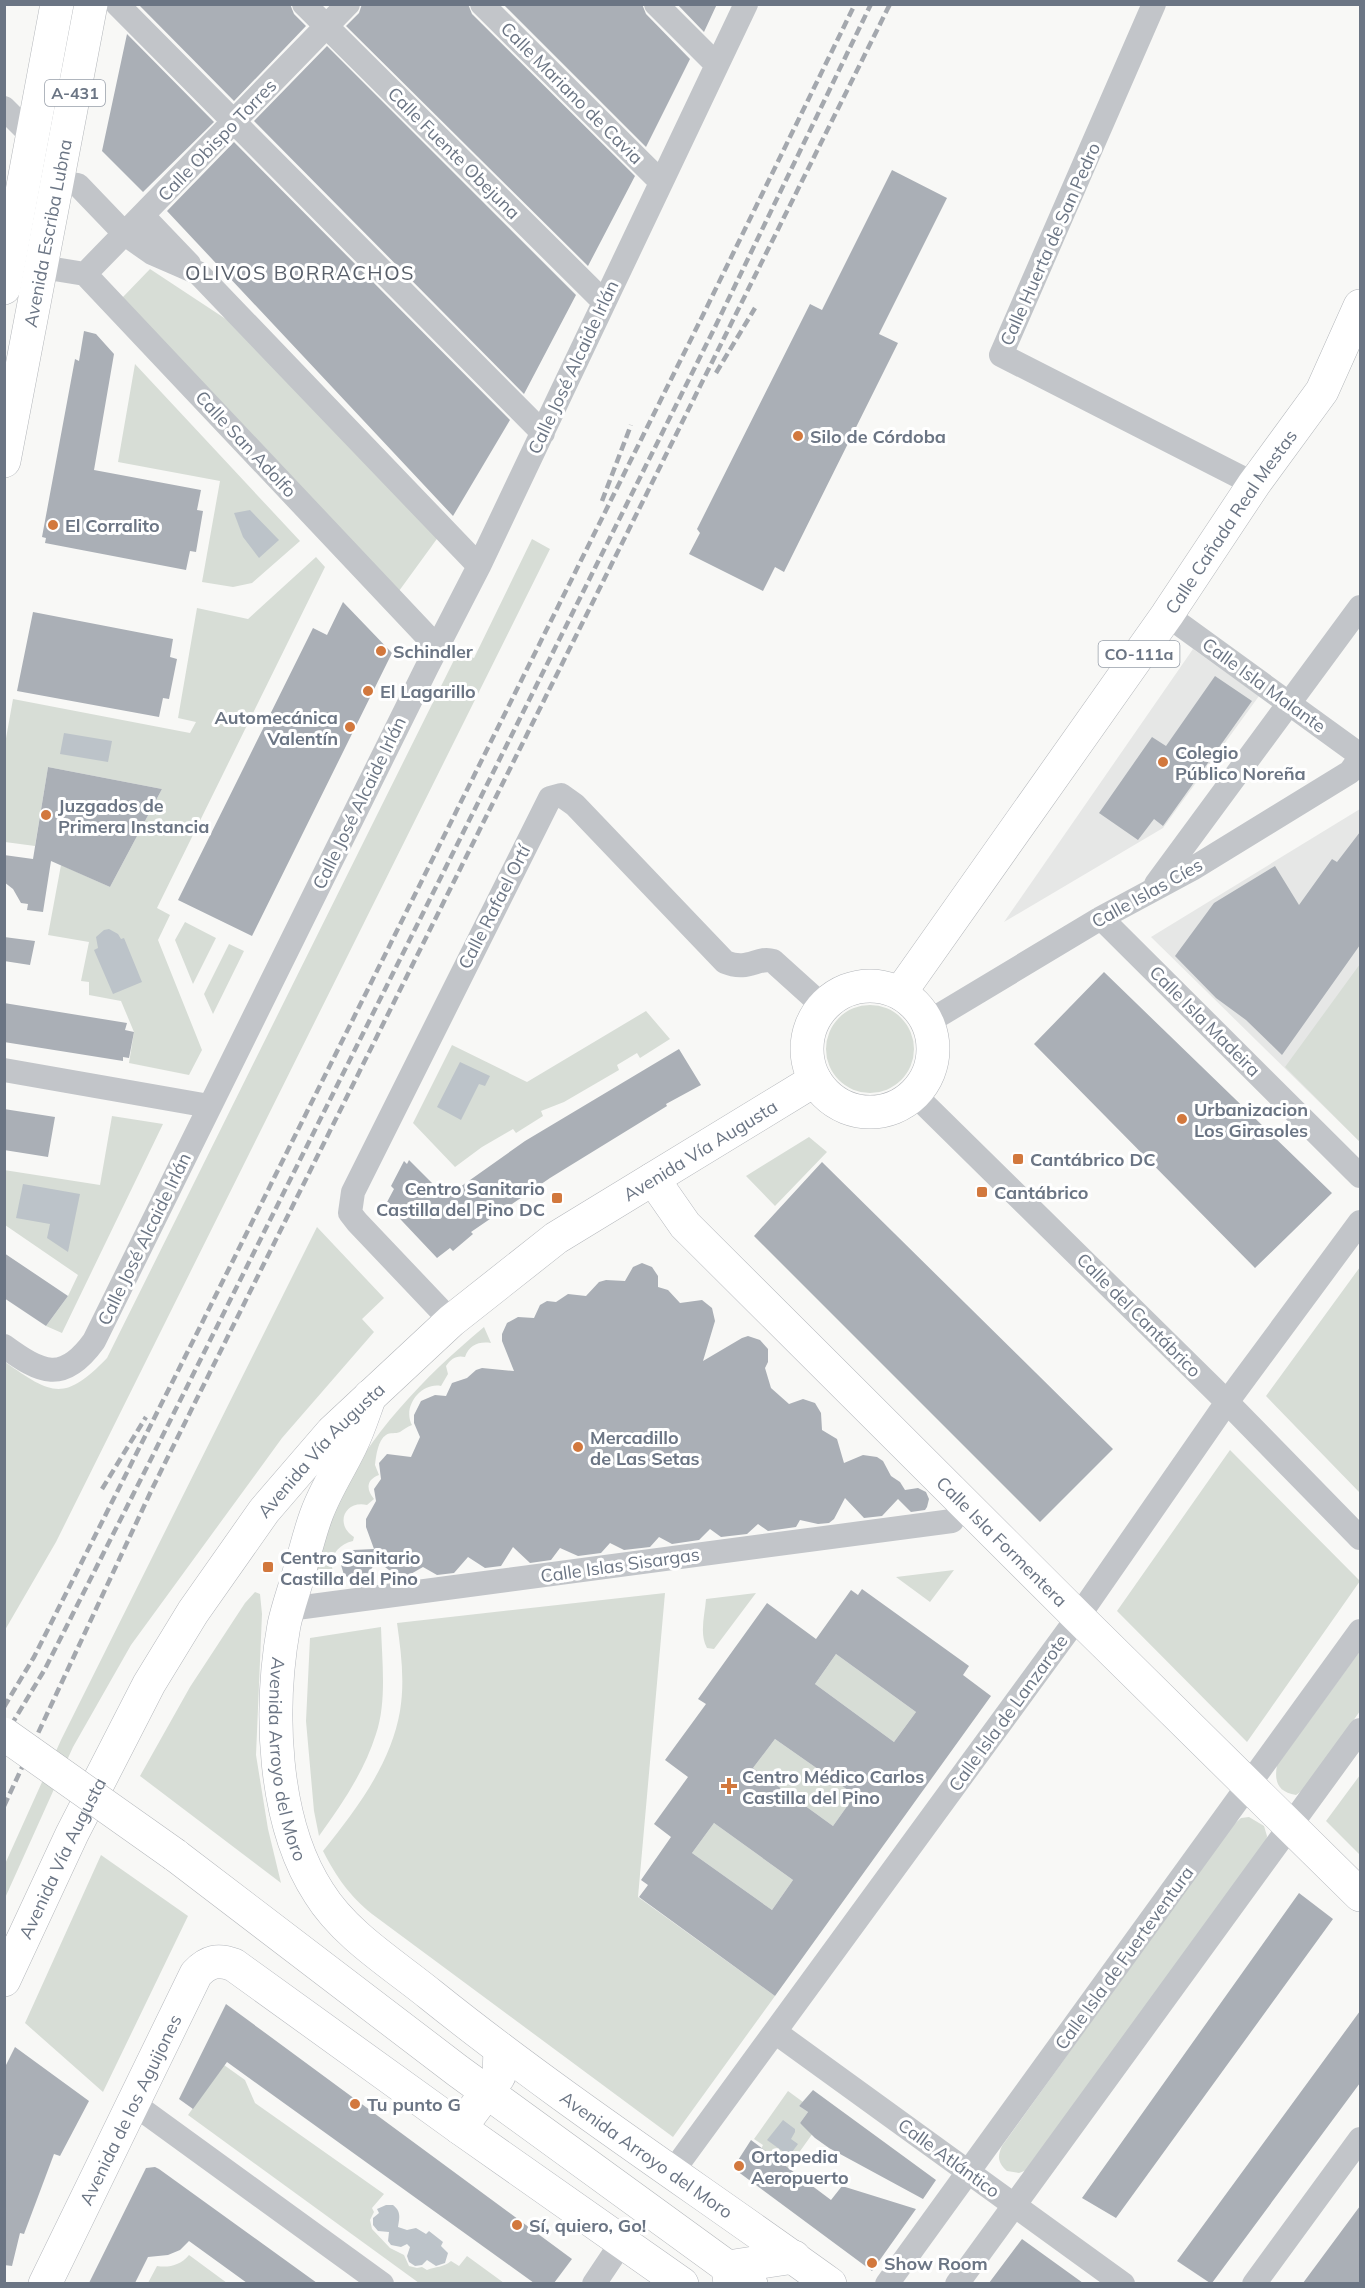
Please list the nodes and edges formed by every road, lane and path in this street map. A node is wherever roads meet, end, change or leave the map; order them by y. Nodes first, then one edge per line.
1 (57, 4) edge
2 (91, 4) edge
3 (117, 4) edge
4 (304, 4) edge
5 (348, 4) edge
6 (482, 4) edge
7 (656, 4) edge
8 (746, 4) edge
9 (1154, 4) edge
10 (326, 27) junction
11 (717, 64) junction
12 (4, 108) edge
13 (234, 123) junction
14 (33, 136) junction
15 (58, 182) junction
16 (662, 182) junction
17 (20, 204) junction
18 (143, 216) junction
19 (125, 234) junction
20 (42, 267) junction
21 (198, 273) junction
22 (85, 274) junction
23 (4, 288) edge
24 (604, 302) junction
25 (1360, 306) edge
26 (543, 433) junction
27 (4, 461) edge
28 (1254, 484) junction
29 (479, 566) junction
30 (1360, 608) edge
31 (1167, 615) junction
32 (437, 647) junction
33 (1289, 703) junction
34 (1360, 757) edge
35 (1152, 888) junction
36 (1101, 918) junction
37 (900, 993) junction
38 (824, 1007) junction
39 (927, 1022) junction
40 (4, 1070) edge
41 (815, 1080) junction
42 (914, 1094) junction
43 (209, 1106) junction
44 (1360, 1176) edge
45 (653, 1179) junction
46 (1360, 1222) edge
47 (451, 1321) junction
48 (4, 1346) edge
49 (370, 1396) junction
50 (1227, 1402) junction
51 (952, 1521) dead end
52 (1360, 1538) edge
53 (693, 1570) dead end
54 (286, 1616) junction
55 (1078, 1617) junction
56 (1360, 1631) edge
57 (1360, 1730) edge
58 (4, 1734) edge
59 (1250, 1785) junction
60 (1292, 1826) junction
61 (1360, 1895) edge
62 (4, 1980) edge
63 (775, 2032) junction
64 (500, 2049) junction
65 (487, 2092) junction
66 (134, 2104) junction
67 (460, 2128) junction
68 (1360, 2139) edge
69 (673, 2172) junction
70 (968, 2172) junction
71 (1014, 2205) junction
72 (622, 2242) junction
73 (794, 2257) junction
74 (736, 2278) edge
75 (45, 2283) edge
76 (382, 2283) edge
77 (594, 2283) edge
78 (682, 2283) edge
79 (830, 2283) edge
80 (887, 2283) edge
81 (957, 2283) edge
82 (1123, 2283) edge
83 (1254, 2283) edge

1 - 14 main road, Avenida Escriba Lubna / A-431
2 - 15 main road, Avenida Escriba Lubna / A-431
3 - 13 street
4 - 10 street, Calle Fuente Obejuna
5 - 10 street, Calle Obispo Torres
6 - 16 street, Calle Mariano de Cavia
7 - 11 street
8 - 11 street, Calle José Alcaide Irlán
9 - 28 street, Calle Huerta de San Pedro
10 - 13 street, Calle Obispo Torres
10 - 24 street, Calle Fuente Obejuna
11 - 16 street, Calle José Alcaide Irlán
12 - 14 street
13 - 18 street, Calle Obispo Torres
13 - 26 street
14 - 17 main road, Avenida Escriba Lubna / A-431
15 - 17 street
15 - 19 street
15 - 20 main road, Avenida Escriba Lubna / A-431
16 - 24 street, Calle José Alcaide Irlán
17 - 23 main road, Avenida Escriba Lubna / A-431
18 - 19 street, Calle Obispo Torres
18 - 21 street
19 - 21 street
19 - 22 street, Calle Obispo Torres
20 - 22 street
20 - 27 main road, Avenida Escriba Lubna / A-431
21 - 29 street
22 - 32 street, Calle San Adolfo
24 - 26 street, Calle José Alcaide Irlán
25 - 28 main road, Calle Cañada Real Mestas / CO-111a
26 - 29 street, Calle José Alcaide Irlán
28 - 31 main road, Calle Cañada Real Mestas / CO-111a
29 - 32 street, Calle José Alcaide Irlán
30 - 33 street
31 - 33 street, Calle Isla Malante
31 - 37 main road, Calle Cañada Real Mestas / CO-111a
32 - 43 street, Calle José Alcaide Irlán
33 - 34 street, Calle Isla Malante
33 - 35 street
34 - 35 street, Calle Islas Cíes
35 - 36 street, Calle Islas Cíes
36 - 39 street, Calle Islas Cíes
36 - 44 street, Calle Isla Madeira
37 - 38 main road
37 - 39 main road
38 - 41 main road
38 - 47 street, Calle Rafael Ortí
39 - 42 main road
40 - 43 street
41 - 42 main road
41 - 45 main road, Avenida Vía Augusta
42 - 50 street, Calle del Cantábrico
43 - 48 street, Calle José Alcaide Irlán
45 - 47 main road, Avenida Vía Augusta
45 - 55 main road, Calle Isla Formentera
46 - 50 street, Calle Isla de Lanzarote
47 - 49 main road, Avenida Vía Augusta
49 - 54 main road, Avenida Arroyo del Moro
49 - 62 main road, Avenida Vía Augusta
50 - 52 street, Calle del Cantábrico
50 - 55 street, Calle Isla de Lanzarote
51 - 54 street, Calle Islas Sisargas
53 - 54 street, Calle Islas Sisargas
54 - 64 main road, Avenida Arroyo del Moro
55 - 59 main road, Calle Isla Formentera
55 - 63 street, Calle Isla de Lanzarote
56 - 59 street, Calle Isla de Fuerteventura
57 - 60 street
58 - 65 main road, bridge
59 - 60 main road, Calle Isla Formentera
59 - 70 street, Calle Isla de Fuerteventura
60 - 61 main road, Calle Isla Formentera
60 - 71 street
63 - 69 street, Calle Isla de Lanzarote
63 - 70 street, Calle Atlántico
64 - 65 main road
64 - 69 main road, Avenida Arroyo del Moro
65 - 67 main road
65 - 74 main road
66 - 67 main road, Avenida de los Aguijones
66 - 75 main road, Avenida de los Aguijones
66 - 76 street
67 - 72 main road
68 - 83 street
69 - 73 main road, Avenida Arroyo del Moro
70 - 71 street, Calle Atlántico
70 - 80 street, Calle Isla de Fuerteventura
71 - 81 street
71 - 82 street, Calle Atlántico
72 - 77 street
72 - 78 main road
73 - 74 main road
73 - 79 main road, Avenida Arroyo del Moro

